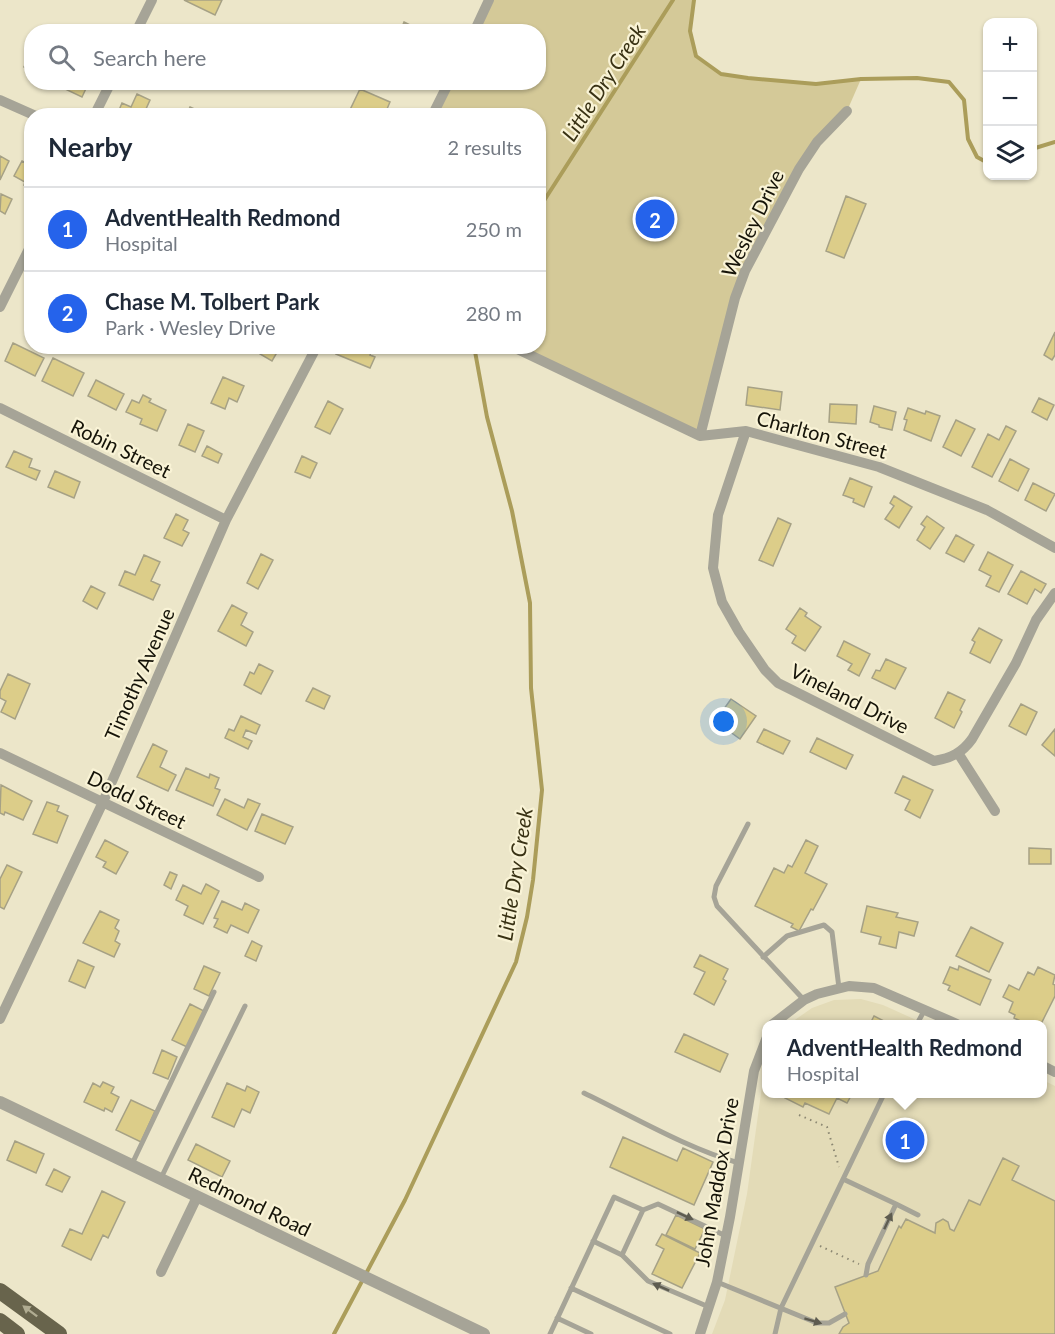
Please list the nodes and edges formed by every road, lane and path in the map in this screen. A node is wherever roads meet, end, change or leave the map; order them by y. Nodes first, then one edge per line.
1 (152, 0) edge
2 (489, 0) edge
3 (140, 24) edge
4 (478, 24) edge
5 (107, 90) edge
6 (445, 90) edge
7 (0, 100) edge
8 (98, 108) edge
9 (436, 108) edge
10 (24, 111) edge
11 (847, 111) dead end
12 (24, 259) edge
13 (0, 307) edge
14 (313, 354) edge
15 (528, 354) edge
16 (0, 408) edge
17 (746, 431) junction
18 (700, 436) junction
19 (226, 520) junction
20 (1055, 548) edge
21 (1055, 593) edge
22 (0, 753) edge
23 (958, 753) junction
24 (103, 802) junction
25 (995, 811) dead end
26 (748, 824) dead end
27 (259, 877) dead end
28 (763, 957) junction
29 (839, 988) junction
30 (214, 992) dead end
31 (804, 1000) junction
32 (244, 1006) dead end
33 (925, 1009) junction
34 (0, 1019) edge
35 (778, 1020) edge
36 (919, 1020) edge
37 (948, 1020) edge
38 (762, 1049) edge
39 (584, 1093) dead end
40 (882, 1098) edge
41 (0, 1102) edge
42 (799, 1115) dead end
43 (739, 1163) junction
44 (131, 1166) junction
45 (843, 1179) junction
46 (160, 1180) junction
47 (197, 1197) junction
48 (896, 1204) junction
49 (643, 1210) junction
50 (918, 1215) dead end
51 (726, 1236) junction
52 (593, 1241) junction
53 (812, 1242) junction
54 (622, 1255) junction
55 (868, 1268) junction
56 (161, 1272) dead end
57 (866, 1275) dead end
58 (717, 1282) junction
59 (572, 1288) junction
60 (0, 1290) edge
61 (708, 1307) junction
62 (781, 1308) junction
63 (845, 1314) dead end
64 (557, 1318) junction
65 (0, 1321) edge
66 (659, 1332) edge
67 (18, 1334) edge
68 (59, 1334) edge
69 (484, 1334) edge
70 (550, 1334) edge
71 (591, 1334) edge
72 (670, 1334) edge
73 (700, 1334) edge
74 (775, 1334) edge

1 - 3 street
2 - 4 street
5 - 8 street
6 - 9 street
7 - 10 street
11 - 18 street, Wesley Drive
12 - 13 street
14 - 19 street, Timothy Avenue
15 - 18 street
16 - 19 street, Robin Street
17 - 18 street, Charlton Street
17 - 20 street, Charlton Street
17 - 23 street, Vineland Drive
19 - 24 street, Timothy Avenue
21 - 23 street
22 - 24 street, Dodd Street
23 - 25 street
24 - 27 street, Dodd Street
24 - 34 street, Timothy Avenue
26 - 28 lane
28 - 29 lane
28 - 31 lane
29 - 31 street
29 - 33 street
30 - 44 lane
31 - 35 street
32 - 46 lane
33 - 36 lane
33 - 37 street
38 - 43 street, John Maddox Drive
39 - 43 lane
40 - 45 lane
41 - 44 street, Redmond Road
42 - 45 path
43 - 51 street, John Maddox Drive
44 - 46 street, Redmond Road
45 - 48 lane
45 - 53 lane
46 - 47 street, Redmond Road
47 - 56 street
47 - 69 street, Redmond Road
48 - 50 lane
55 -> 48 lane
49 -> 51 lane
49 - 52 lane
49 - 54 lane
51 - 58 street, John Maddox Drive
52 - 54 lane
52 - 59 lane
53 - 55 path
53 - 62 lane
61 -> 54 lane
55 - 57 lane
58 - 61 street, John Maddox Drive
58 - 62 lane
59 - 64 lane
59 - 66 lane
68 -> 60 highway
61 - 73 street, John Maddox Drive
62 -> 63 lane
62 - 74 lane
64 - 70 lane
64 - 71 lane
65 - 67 highway
66 - 72 lane

